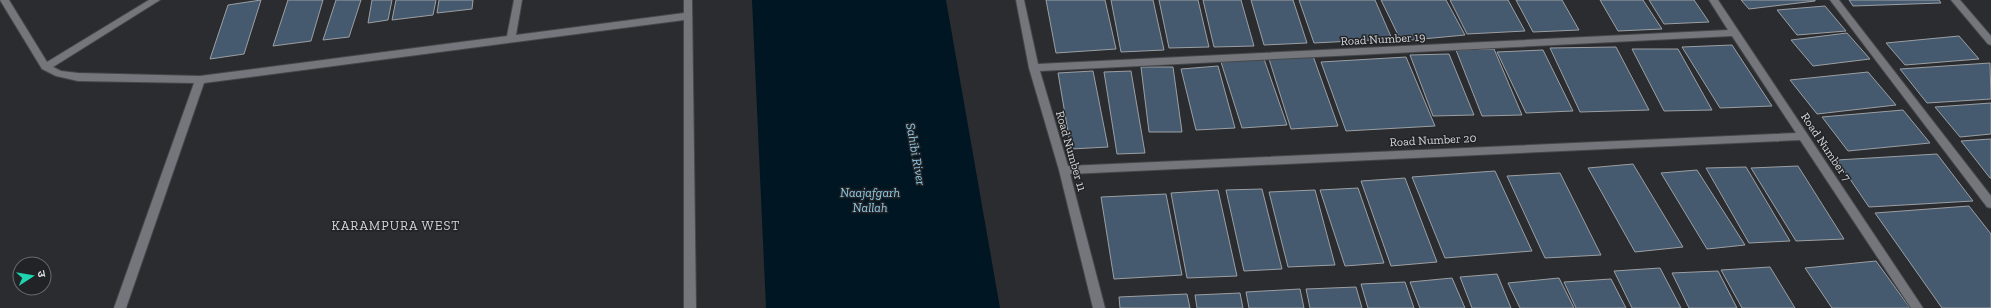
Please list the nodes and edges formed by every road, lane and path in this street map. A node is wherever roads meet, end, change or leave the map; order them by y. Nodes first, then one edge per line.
1 (4, 0) edge
2 (156, 0) edge
3 (518, 0) edge
4 (688, 0) edge
5 (1020, 0) edge
6 (1713, 0) edge
7 (1834, 0) edge
8 (1955, 0) edge
9 (687, 16) junction
10 (1734, 33) junction
11 (511, 40) junction
12 (1991, 42) edge
13 (45, 67) junction
14 (1034, 68) junction
15 (200, 80) junction
16 (1804, 136) junction
17 (1064, 170) junction
18 (1991, 204) edge
19 (120, 308) edge
20 (690, 308) edge
21 (1099, 308) edge
22 (1917, 308) edge

1 - 13 street
2 - 13 street
3 - 11 street
4 - 9 street
5 - 14 street, Road Number 11
6 - 10 street, Road Number 7
7 - 18 street
8 - 12 street
9 - 11 street
9 - 20 street
10 - 14 street, Road Number 19
10 - 16 street, Road Number 7
11 - 15 street
13 - 15 street
14 - 17 street, Road Number 11
15 - 19 street
16 - 17 street, Road Number 20
16 - 22 street, Road Number 7
17 - 21 street, Road Number 11

